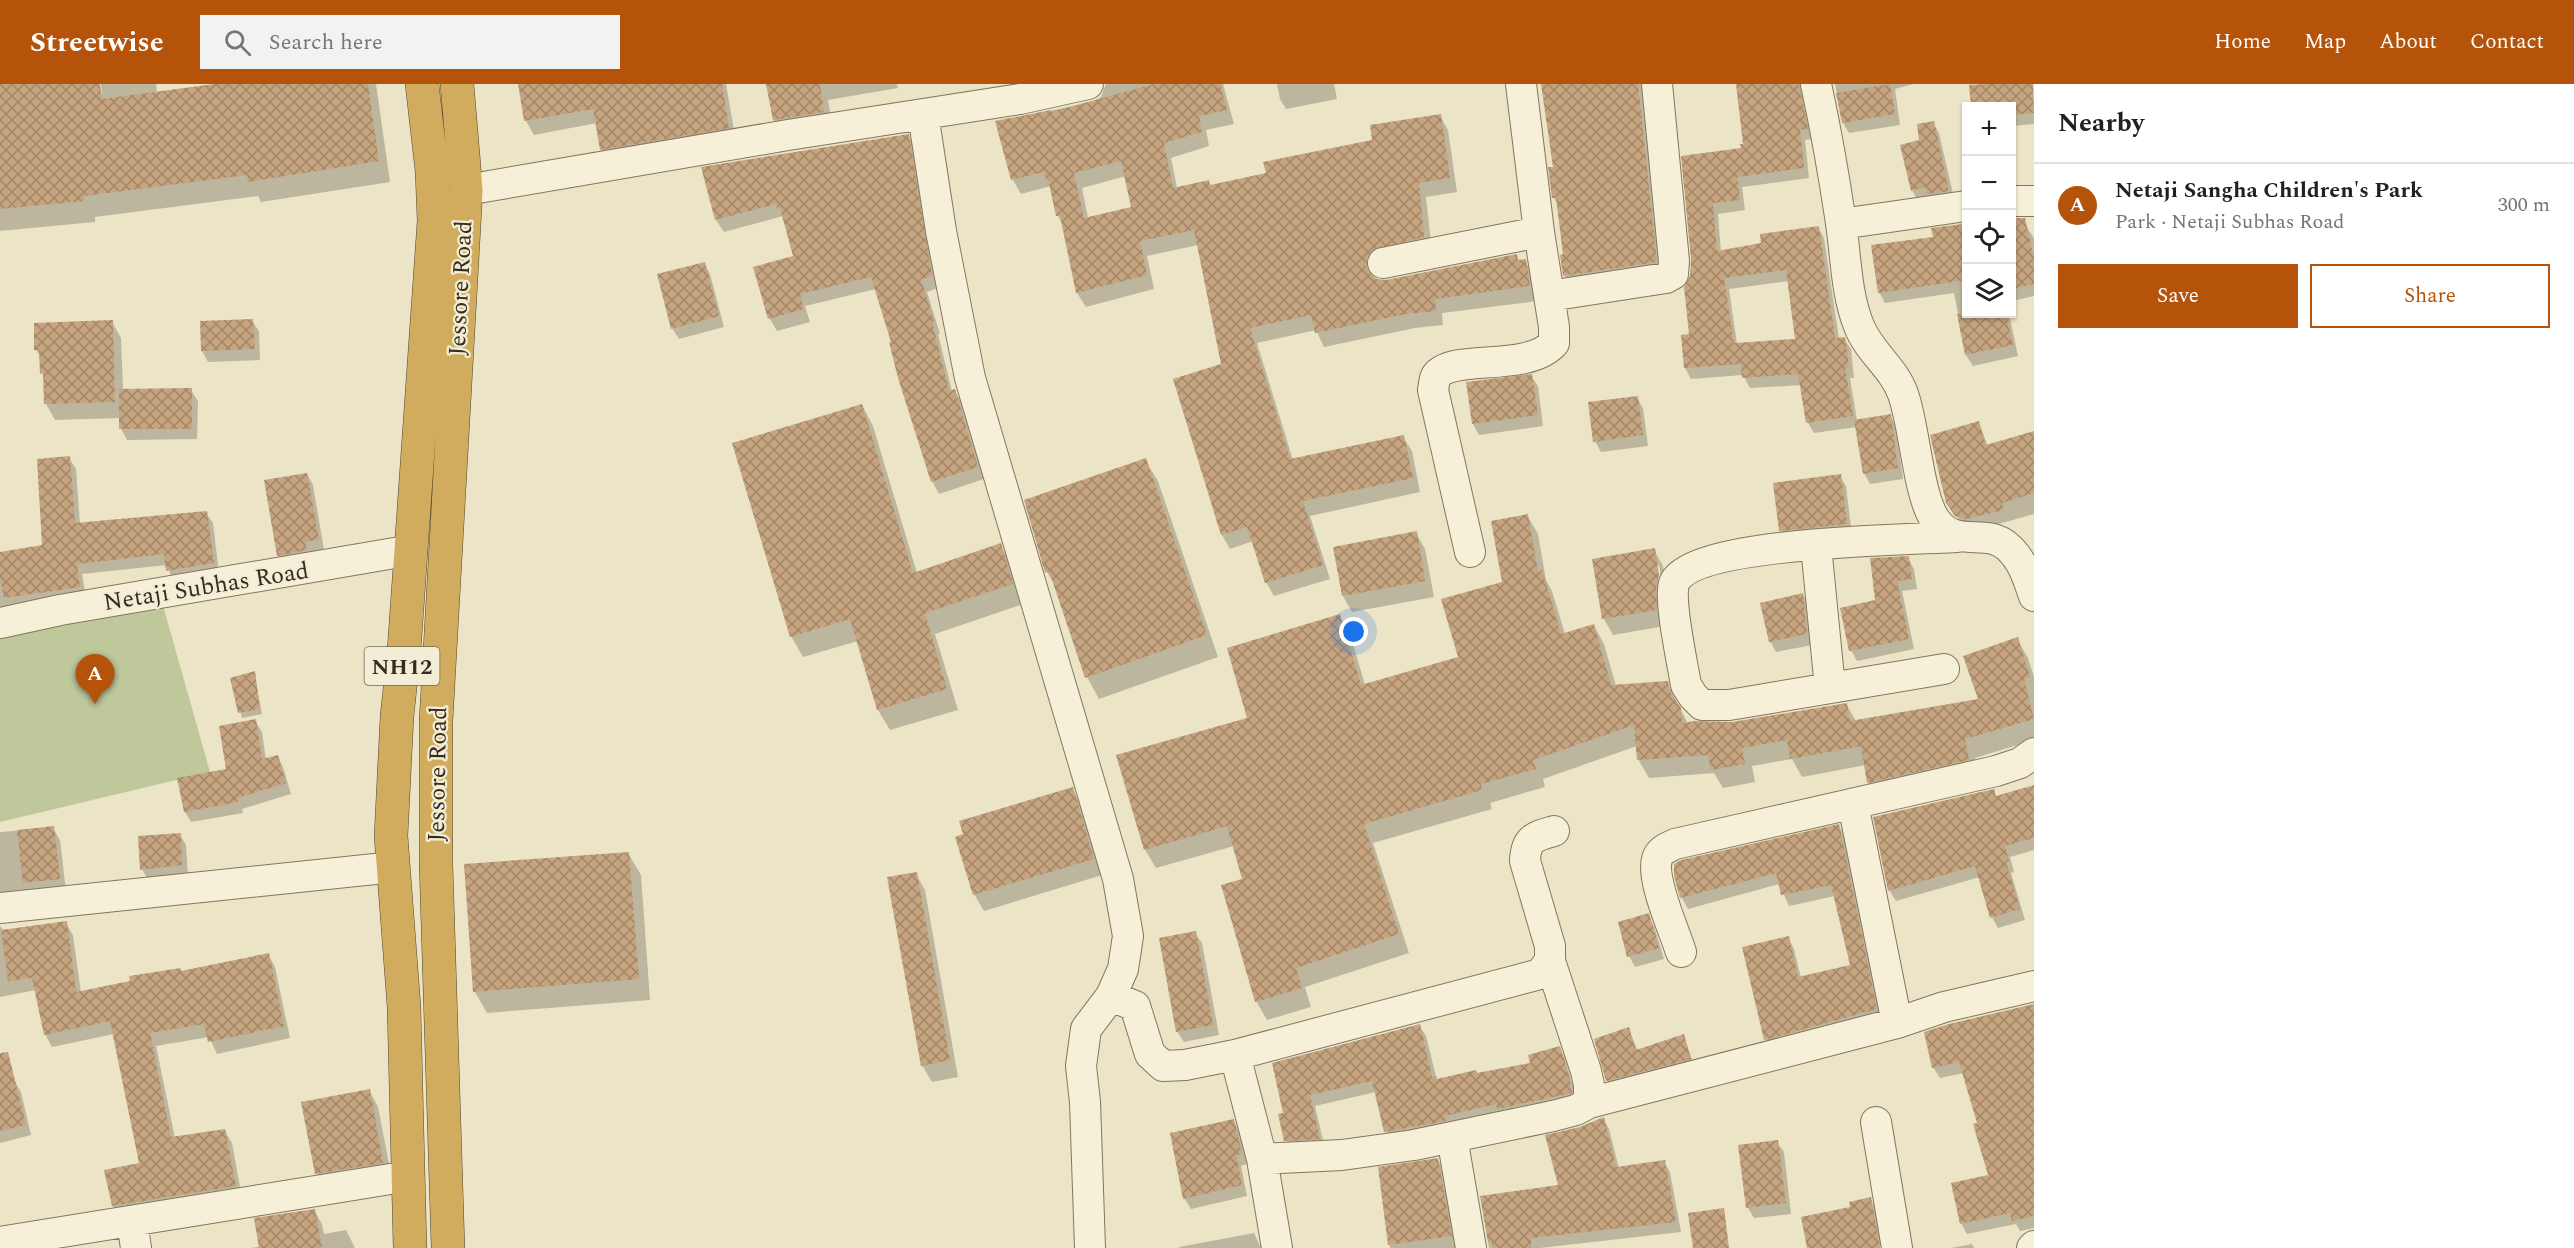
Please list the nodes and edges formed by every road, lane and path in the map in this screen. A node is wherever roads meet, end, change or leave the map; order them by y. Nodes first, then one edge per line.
1 (422, 84) edge
2 (457, 84) edge
3 (1089, 84) edge
4 (1521, 84) edge
5 (1657, 84) edge
6 (1816, 84) edge
7 (923, 114) junction
8 (465, 190) junction
9 (2016, 201) edge
10 (2034, 201) edge
11 (1962, 207) edge
12 (1841, 224) junction
13 (1539, 232) junction
14 (1383, 263) dead end
15 (1549, 296) junction
16 (1957, 537) junction
17 (1816, 546) junction
18 (412, 550) junction
19 (1470, 552) dead end
20 (2034, 596) edge
21 (0, 623) edge
22 (1944, 669) dead end
23 (1830, 688) junction
24 (2034, 753) edge
25 (1853, 804) junction
26 (1554, 831) dead end
27 (394, 867) junction
28 (0, 908) edge
29 (1681, 952) dead end
30 (1550, 961) junction
31 (2034, 986) edge
32 (1110, 996) junction
33 (1897, 1023) junction
34 (1235, 1055) junction
35 (1589, 1103) junction
36 (1876, 1122) dead end
37 (1452, 1137) junction
38 (1262, 1159) junction
39 (409, 1176) junction
40 (134, 1234) edge
41 (0, 1242) edge
42 (410, 1248) edge
43 (448, 1248) edge
44 (1090, 1248) edge
45 (1277, 1248) edge
46 (1472, 1248) edge
47 (1897, 1248) edge

1 - 18 highway, NH12
2 - 8 highway, Jessore Road / NH12
3 - 7 street
4 - 13 street
5 - 15 street
6 - 12 street
7 - 8 street
7 - 32 street
8 - 43 highway, Jessore Road / NH12
9 - 10 street
11 - 12 street
12 - 16 street
13 - 14 street
13 - 15 street
15 - 19 street
16 - 17 street
16 - 20 street
17 - 23 street
17 - 23 street
18 - 21 street, Netaji Subhas Road
18 - 27 highway, NH12
22 - 23 street
24 - 25 street
25 - 29 street
25 - 33 street
26 - 30 street
27 - 28 street
27 - 39 highway, NH12
30 - 34 street
30 - 35 street
31 - 33 street
32 - 34 street
32 - 44 street
33 - 35 street
34 - 38 street
35 - 37 street
36 - 47 street
37 - 38 street
37 - 46 street
38 - 45 street
39 - 40 street
39 - 42 highway, NH12
40 - 41 street

